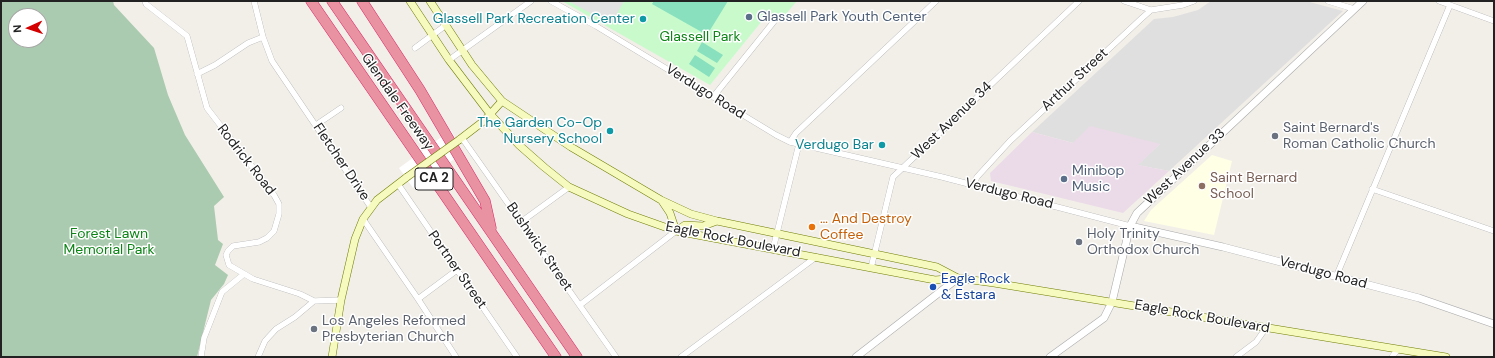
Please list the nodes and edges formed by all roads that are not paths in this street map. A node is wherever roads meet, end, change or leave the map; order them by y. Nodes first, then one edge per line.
1 (145, 1) edge
2 (254, 1) edge
3 (311, 1) edge
4 (332, 1) edge
5 (362, 1) edge
6 (410, 1) edge
7 (430, 1) edge
8 (531, 1) edge
9 (551, 1) edge
10 (936, 1) edge
11 (1079, 1) edge
12 (1124, 1) edge
13 (1194, 1) edge
14 (1328, 1) edge
15 (1363, 1) edge
16 (1439, 1) edge
17 (1450, 6) junction
18 (1354, 9) junction
19 (1151, 10) junction
20 (776, 19) dead end
21 (1494, 21) edge
22 (446, 25) junction
23 (432, 36) junction
24 (263, 37) junction
25 (414, 48) dead end
26 (463, 51) junction
27 (449, 60) junction
28 (197, 74) junction
29 (712, 97) junction
30 (502, 101) junction
31 (341, 108) dead end
32 (490, 114) junction
33 (316, 125) junction
34 (460, 139) junction
35 (790, 142) junction
36 (799, 144) junction
37 (902, 169) junction
38 (398, 184) junction
39 (972, 185) junction
40 (569, 187) junction
41 (1372, 189) junction
42 (662, 200) junction
43 (370, 206) junction
44 (362, 219) junction
45 (717, 221) junction
46 (521, 222) junction
47 (1130, 226) junction
48 (676, 231) junction
49 (1494, 231) edge
50 (491, 232) junction
51 (777, 235) junction
52 (773, 249) junction
53 (874, 255) junction
54 (816, 257) junction
55 (871, 268) junction
56 (457, 270) junction
57 (244, 274) junction
58 (1336, 277) junction
59 (958, 278) junction
60 (418, 299) junction
61 (341, 300) junction
62 (314, 301) junction
63 (1112, 302) junction
64 (580, 305) junction
65 (1494, 324) edge
66 (1266, 328) junction
67 (1398, 349) junction
68 (514, 356) edge
69 (201, 357) edge
70 (258, 357) edge
71 (332, 357) edge
72 (456, 357) edge
73 (556, 357) edge
74 (577, 357) edge
75 (616, 357) edge
76 (681, 357) edge
77 (856, 357) edge
78 (1050, 357) edge
79 (1236, 357) edge
80 (1392, 357) edge
81 (1446, 357) edge

1 - 28 street, Rodrick Road
2 - 24 street, Fletcher Drive
3 - 73 highway, Glendale Freeway / CA 2
4 - 50 highway, Glendale Freeway / CA 2
5 - 50 highway
6 - 23 main road, Eagle Rock Boulevard
7 - 22 main road, Eagle Rock Boulevard
8 - 26 street
9 - 29 street, Verdugo Road
10 - 35 street
11 - 37 street, West Avenue 34
12 - 19 street
13 - 19 street
14 - 18 street
15 - 18 street, West Avenue 33
16 - 17 street
17 - 21 street
17 - 41 street
18 - 47 street, West Avenue 33
19 - 39 street, Arthur Street
20 - 29 street
22 - 23 street
22 - 26 main road, Eagle Rock Boulevard
23 - 25 street
23 - 27 main road, Eagle Rock Boulevard
24 - 28 street
24 - 33 street, Fletcher Drive
26 - 27 street
26 - 30 main road, Eagle Rock Boulevard
27 - 32 main road, Eagle Rock Boulevard
28 - 57 street, Rodrick Road
29 - 35 street, Verdugo Road
30 - 32 main road
30 - 42 main road, Eagle Rock Boulevard
31 - 33 street
32 - 34 main road
32 - 40 main road, Eagle Rock Boulevard
33 - 43 street, Fletcher Drive
34 - 38 main road, bridge
34 - 46 street, Bushwick Street
35 - 36 street, Verdugo Road
36 - 37 street, Verdugo Road
36 - 51 street
37 - 39 street, Verdugo Road
37 - 53 street, West Avenue 34
38 - 43 main road
38 - 56 street, Portner Street
39 - 47 street, Verdugo Road
40 - 46 street
40 - 48 main road, Eagle Rock Boulevard
41 - 49 street
41 - 58 street
42 - 45 main road, Eagle Rock Boulevard
42 - 48 main road
43 - 44 main road, Fletcher Drive
44 - 60 street
44 - 61 main road, Fletcher Drive
45 - 48 main road
45 - 51 main road, Eagle Rock Boulevard
46 - 64 street, Bushwick Street
47 - 58 street, Verdugo Road
47 - 63 street, West Avenue 33
48 - 52 main road, Eagle Rock Boulevard
48 - 64 street
50 - 74 highway, Glendale Freeway / CA 2
51 - 52 street
51 - 53 main road, Eagle Rock Boulevard
52 - 54 main road, Eagle Rock Boulevard
53 - 55 street, West Avenue 34
53 - 59 main road, Eagle Rock Boulevard
54 - 55 main road, Eagle Rock Boulevard
54 - 76 street
55 - 59 main road, Eagle Rock Boulevard
56 - 60 street
56 - 68 street, Portner Street
57 - 62 street, Rodrick Road
57 - 69 street
58 - 65 street, Verdugo Road
59 - 63 main road, Eagle Rock Boulevard
59 - 77 street
60 - 72 street
61 - 62 street
61 - 71 main road, Fletcher Drive
62 - 70 street
63 - 66 main road, Eagle Rock Boulevard
63 - 78 street, West Avenue 33
64 - 75 street, Bushwick Street
66 - 67 main road, Eagle Rock Boulevard
66 - 79 street
67 - 80 street
67 - 81 main road, Eagle Rock Boulevard

